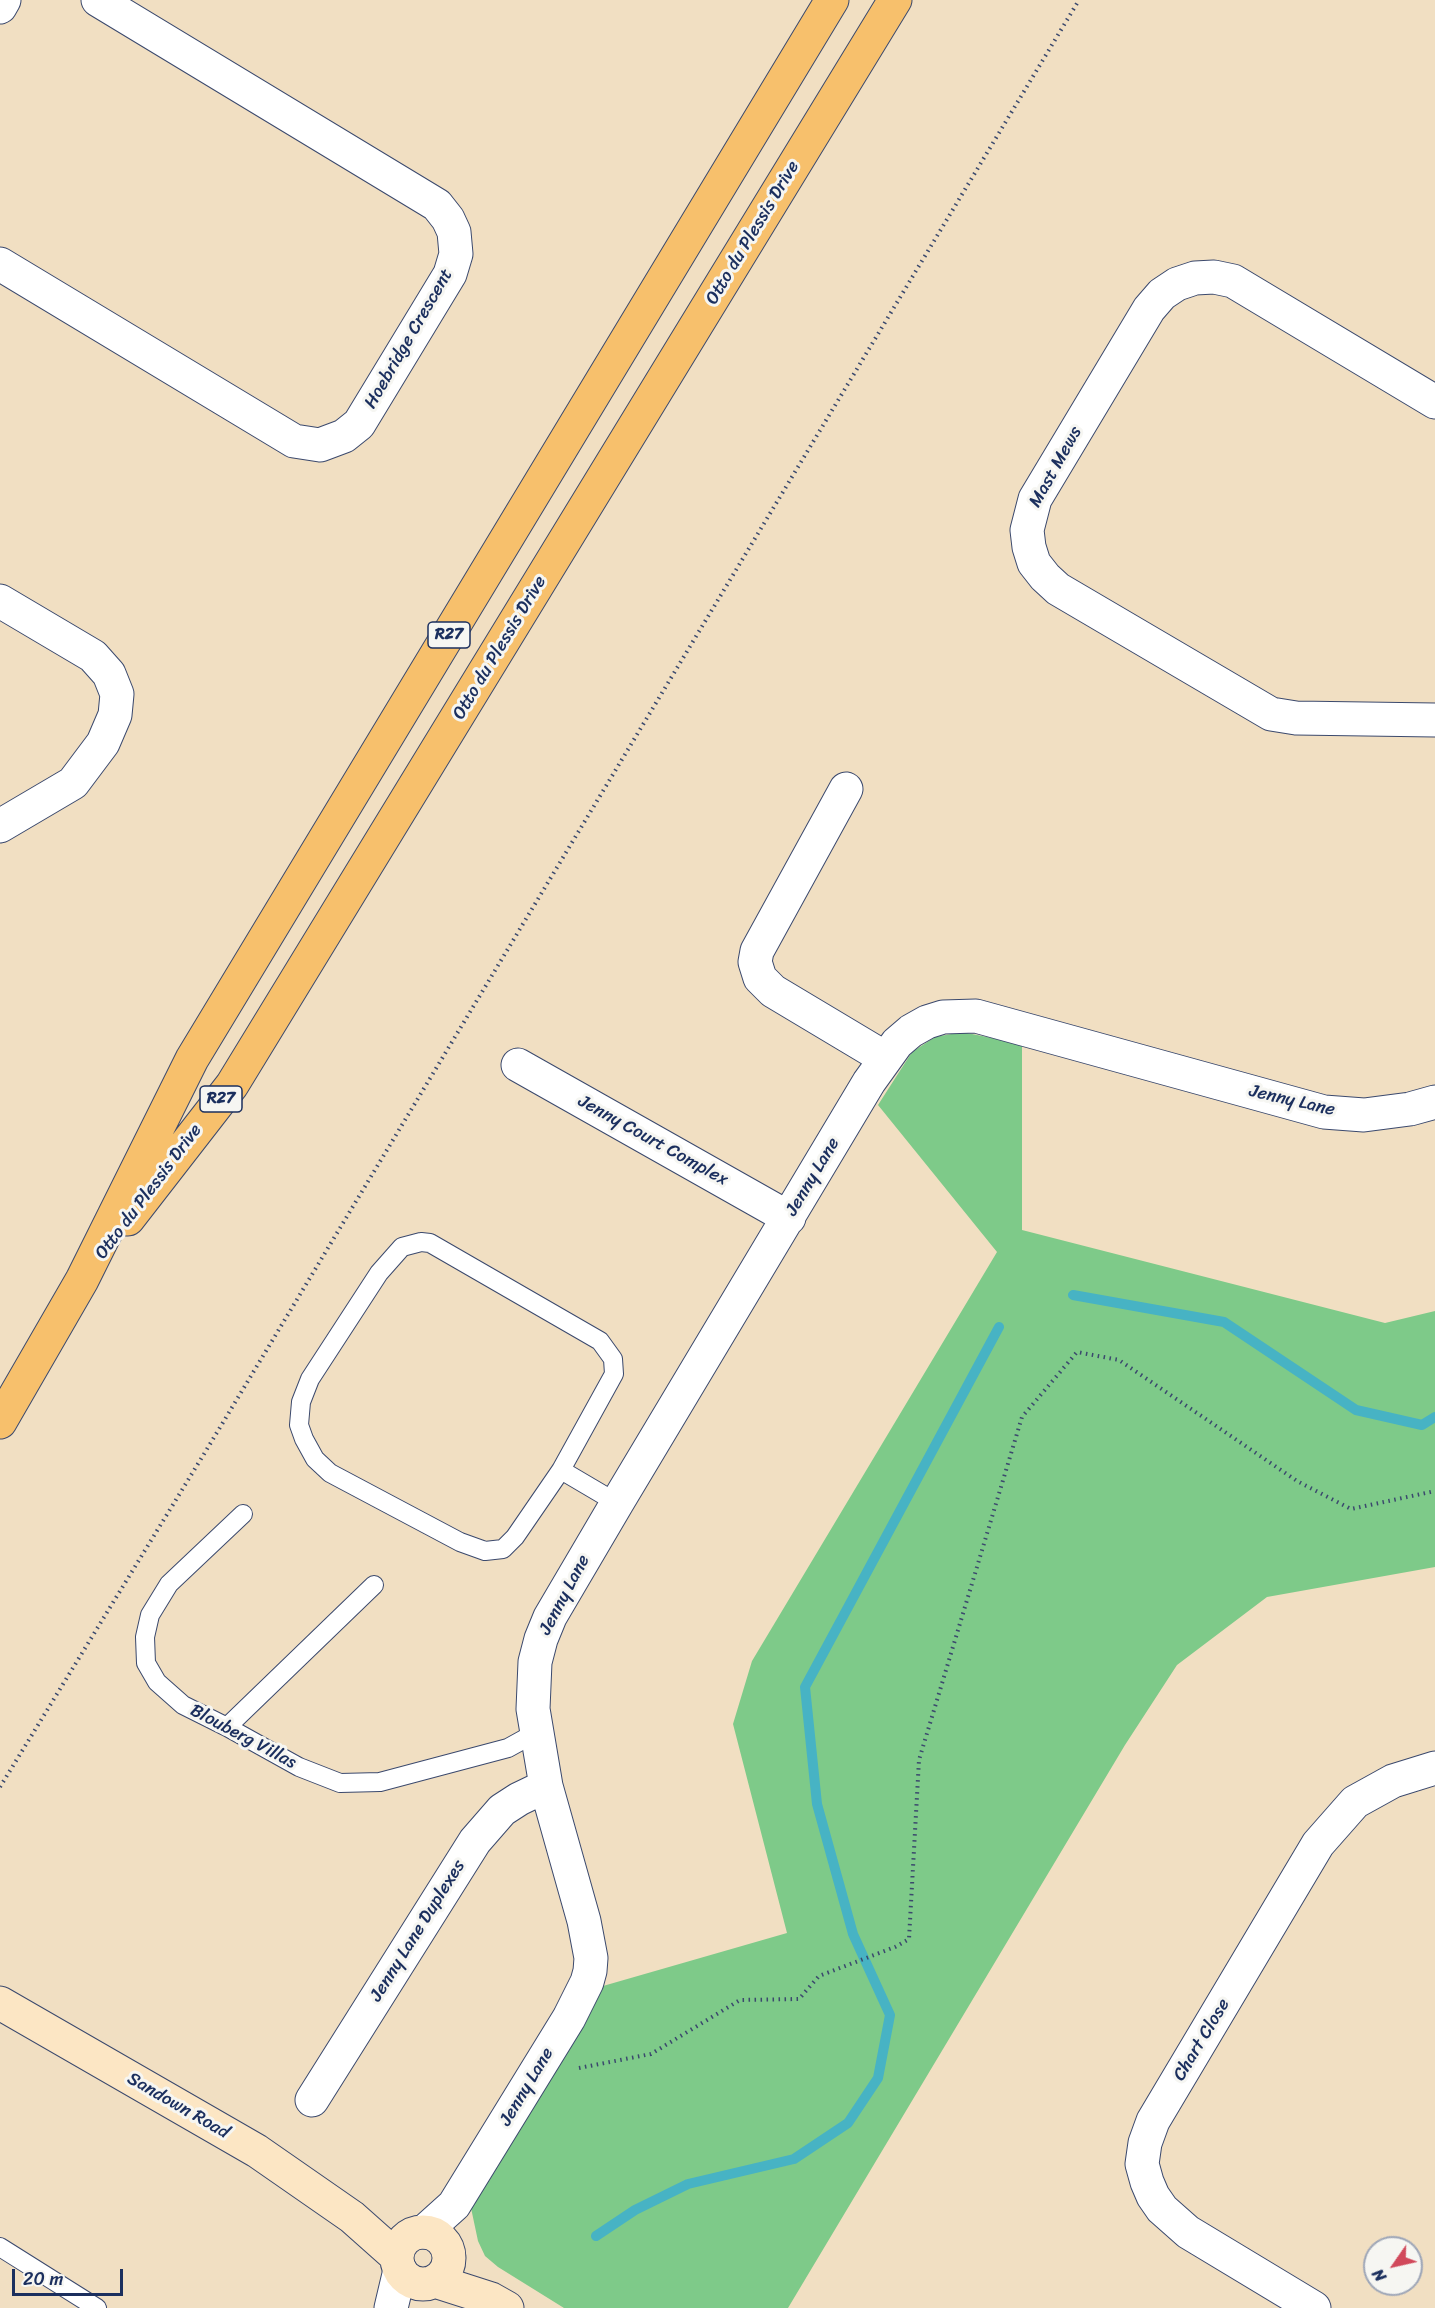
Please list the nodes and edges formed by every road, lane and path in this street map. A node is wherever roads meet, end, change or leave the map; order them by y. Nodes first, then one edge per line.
1 (4, 0) edge
2 (98, 0) edge
3 (832, 0) edge
4 (895, 0) edge
5 (1079, 0) edge
6 (0, 7) edge
7 (0, 264) edge
8 (1435, 402) edge
9 (0, 601) edge
10 (1435, 720) edge
11 (846, 789) dead end
12 (0, 826) edge
13 (885, 1058) junction
14 (518, 1065) dead end
15 (1435, 1102) edge
16 (789, 1218) junction
17 (82, 1280) junction
18 (0, 1422) edge
19 (561, 1470) junction
20 (1435, 1491) edge
21 (617, 1503) junction
22 (243, 1514) dead end
23 (374, 1585) dead end
24 (227, 1727) junction
25 (537, 1732) junction
26 (1435, 1768) edge
27 (546, 1786) junction
28 (0, 1787) edge
29 (0, 2003) edge
30 (539, 2066) junction
31 (312, 2100) dead end
32 (0, 2247) edge
33 (423, 2258) junction
34 (499, 2304) edge
35 (97, 2308) edge
36 (392, 2308) edge
37 (1314, 2308) edge

1 - 6 street
2 - 7 street, Hoebridge Crescent
3 - 17 main road, Otto du Plessis Drive / R27
4 - 17 main road, Otto du Plessis Drive / R27
5 - 28 path
8 - 10 street, Mast Mews
9 - 12 street
11 - 13 street
13 - 15 street, Jenny Lane
13 - 16 street, Jenny Lane
14 - 16 street, Jenny Court Complex
16 - 21 street, Jenny Lane
17 - 18 main road, Otto du Plessis Drive / R27
19 - 19 lane
19 - 21 lane
20 - 30 path
21 - 25 street, Jenny Lane
22 - 24 lane, Blouberg Villas
23 - 24 lane
24 - 25 lane, Blouberg Villas
25 - 27 street, Jenny Lane
26 - 37 street, Chart Close
27 - 30 street, Jenny Lane
27 - 31 street, Jenny Lane Duplexes
29 - 33 street, Sandown Road
30 - 33 street, Jenny Lane
32 - 35 lane
33 - 34 street, Sandown Road
33 - 36 street, Jenny Lane

